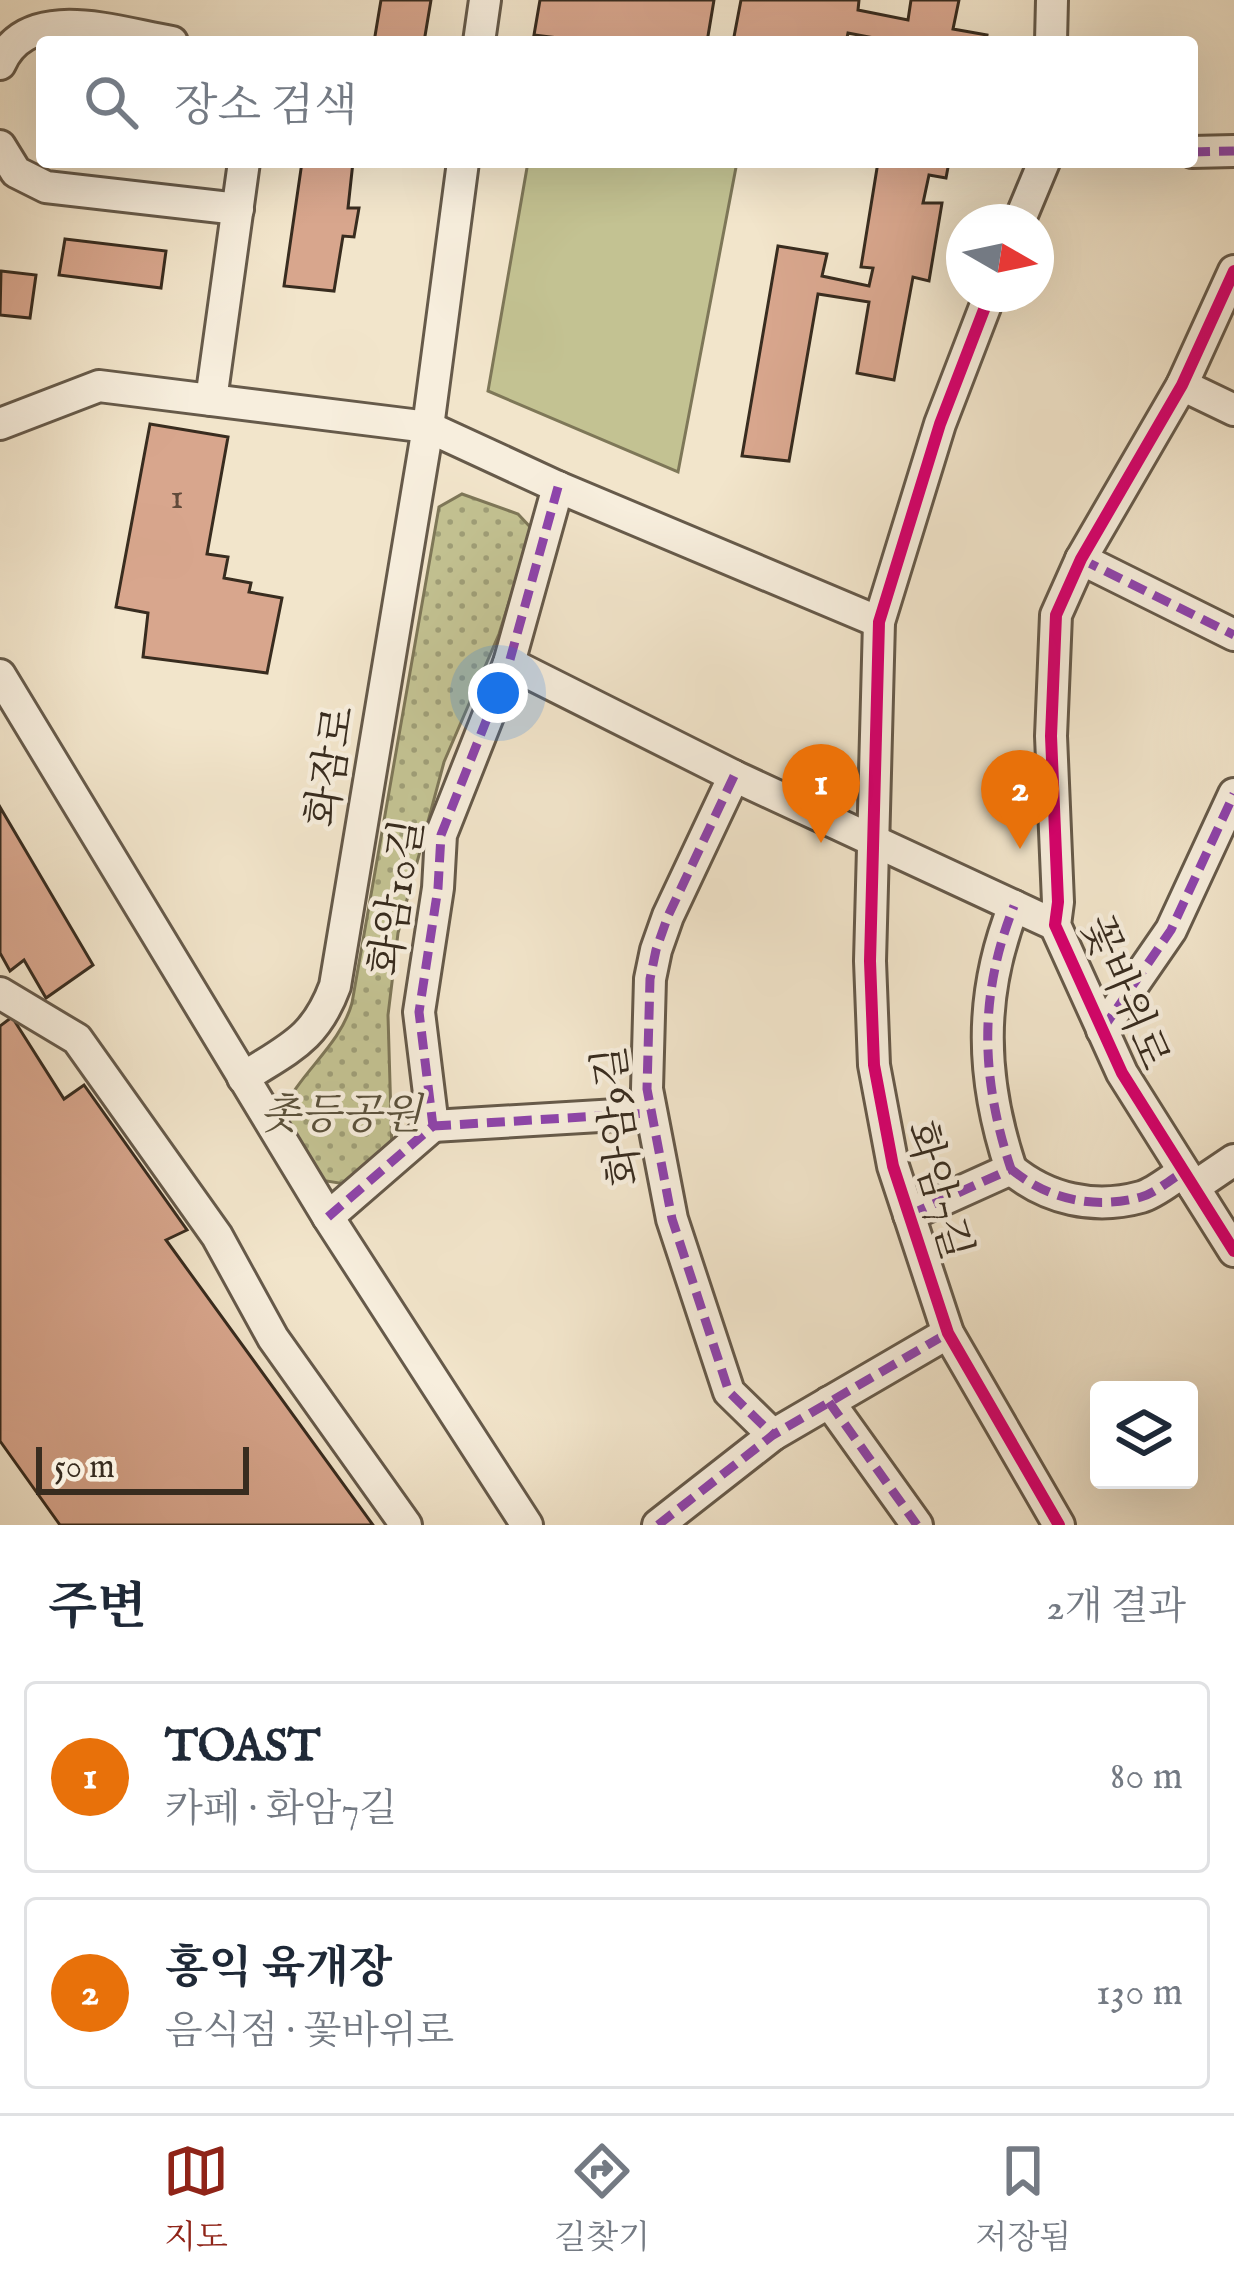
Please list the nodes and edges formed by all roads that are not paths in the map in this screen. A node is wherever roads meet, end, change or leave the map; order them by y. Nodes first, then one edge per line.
1 (484, 0) edge
2 (1052, 0) edge
3 (133, 36) edge
4 (480, 36) edge
5 (1051, 36) edge
6 (0, 64) edge
7 (0, 146) edge
8 (1234, 151) edge
9 (1198, 152) edge
10 (243, 168) edge
11 (462, 168) edge
12 (1042, 168) edge
13 (1026, 204) edge
14 (238, 209) junction
15 (1234, 271) edge
16 (983, 312) edge
17 (1182, 385) junction
18 (211, 400) junction
19 (1234, 410) edge
20 (0, 424) edge
21 (428, 427) junction
22 (558, 487) junction
23 (1082, 560) junction
24 (879, 622) junction
25 (1234, 634) edge
26 (509, 663) junction
27 (0, 675) edge
28 (734, 776) junction
29 (1234, 794) edge
30 (873, 841) junction
31 (1014, 906) junction
32 (1055, 925) junction
33 (0, 993) edge
34 (1102, 1030) junction
35 (243, 1078) junction
36 (650, 1113) junction
37 (433, 1126) junction
38 (1234, 1160) edge
39 (1011, 1169) junction
40 (1188, 1180) junction
41 (909, 1214) junction
42 (328, 1217) junction
43 (1234, 1251) edge
44 (948, 1333) junction
45 (829, 1402) junction
46 (773, 1435) junction
47 (406, 1525) edge
48 (526, 1525) edge
49 (658, 1525) edge
50 (916, 1525) edge
51 (1060, 1525) edge

1 - 4 street
2 - 5 street
3 - 6 street
7 - 14 street
8 - 9 street
10 - 14 street
11 - 21 street, 화잠로
12 - 13 street
14 - 18 street
15 - 17 street, 꽃바위로
16 - 24 street
17 - 19 street
17 - 23 street, 꽃바위로
18 - 20 street
18 - 21 street
21 - 22 street
21 - 35 street, 화잠로
22 - 24 street
22 - 26 street, 화암10길
23 - 25 street
23 - 32 street, 꽃바위로
24 - 30 street, 화암7길
26 - 28 street
26 - 37 street, 화암10길
27 - 35 street
28 - 30 street
28 - 36 street, 화암9길
29 - 34 street
30 - 31 street
30 - 41 street, 화암7길
31 - 32 street
31 - 39 street, 화암7길
32 - 34 street, 꽃바위로
33 - 47 street
34 - 40 street, 꽃바위로
35 - 42 street
36 - 37 street
36 - 46 street, 화암9길
37 - 42 street
38 - 40 street, 화암7길
39 - 40 street, 화암7길
39 - 41 street, 화암7길
40 - 43 street, 꽃바위로
41 - 44 street, 화암7길
42 - 48 street
44 - 45 street
44 - 51 street, 화암7길
45 - 46 street
45 - 50 street
46 - 49 street

